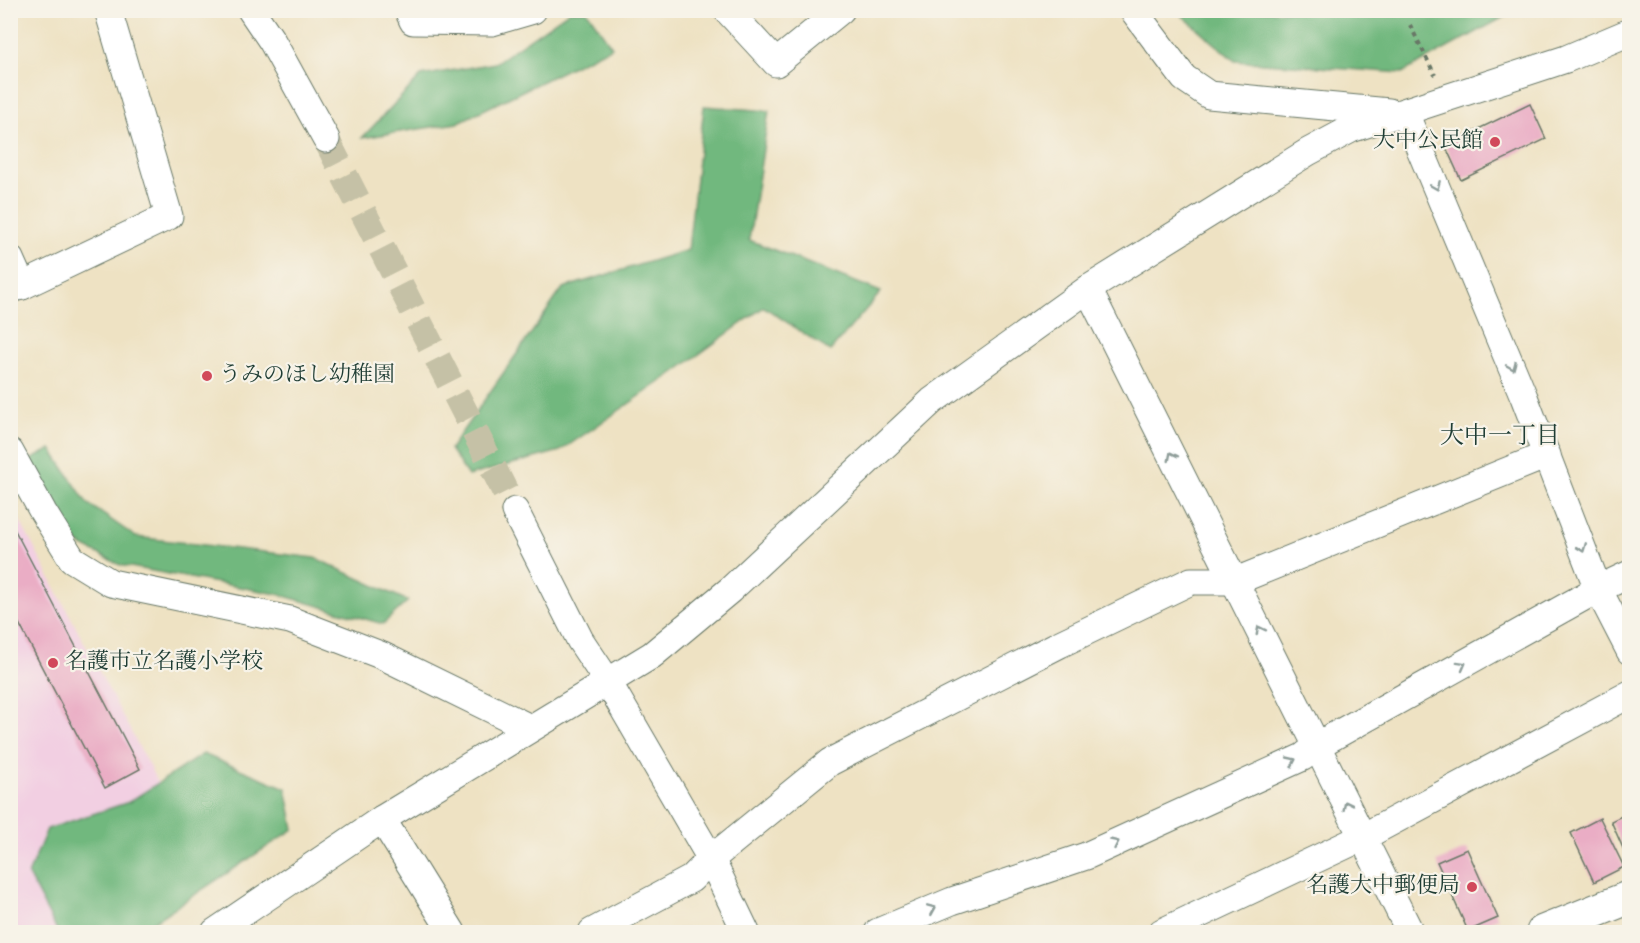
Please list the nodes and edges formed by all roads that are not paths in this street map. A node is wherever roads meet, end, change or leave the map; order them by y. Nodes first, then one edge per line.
1 (108, 10) edge
2 (251, 10) edge
3 (408, 10) edge
4 (533, 10) edge
5 (728, 10) edge
6 (841, 10) edge
7 (1133, 10) edge
8 (1629, 32) edge
9 (1405, 113) junction
10 (326, 139) tunnel mouth
11 (10, 259) edge
12 (16, 288) edge
13 (1088, 289) junction
14 (10, 452) edge
15 (1546, 455) junction
16 (515, 511) tunnel mouth
17 (1629, 574) edge
18 (1236, 581) junction
19 (1598, 589) junction
20 (1629, 651) edge
21 (608, 682) junction
22 (1629, 694) edge
23 (530, 728) junction
24 (1318, 745) junction
25 (382, 819) junction
26 (1363, 837) junction
27 (711, 859) junction
28 (1629, 897) edge
29 (215, 933) edge
30 (452, 933) edge
31 (592, 933) edge
32 (746, 933) edge
33 (878, 933) edge
34 (1162, 933) edge
35 (1410, 933) edge
36 (1543, 933) edge

1 - 12 street
2 - 10 street
3 - 4 street
5 - 6 street
7 - 9 street
8 - 9 street
9 - 13 street
9 -> 15 street
11 - 12 street
18 -> 13 street
13 - 21 street
14 - 23 street
15 - 18 street
15 -> 19 street
16 - 21 street
17 - 19 street
24 -> 18 street
18 - 27 street
19 - 20 street
24 -> 19 street
21 - 23 street
21 - 27 street
22 - 26 street
23 - 25 street
26 -> 24 street
33 -> 24 street
25 - 29 street
25 - 30 street
26 - 34 street
26 - 35 street
27 - 31 street
27 - 32 street
28 - 36 main road

